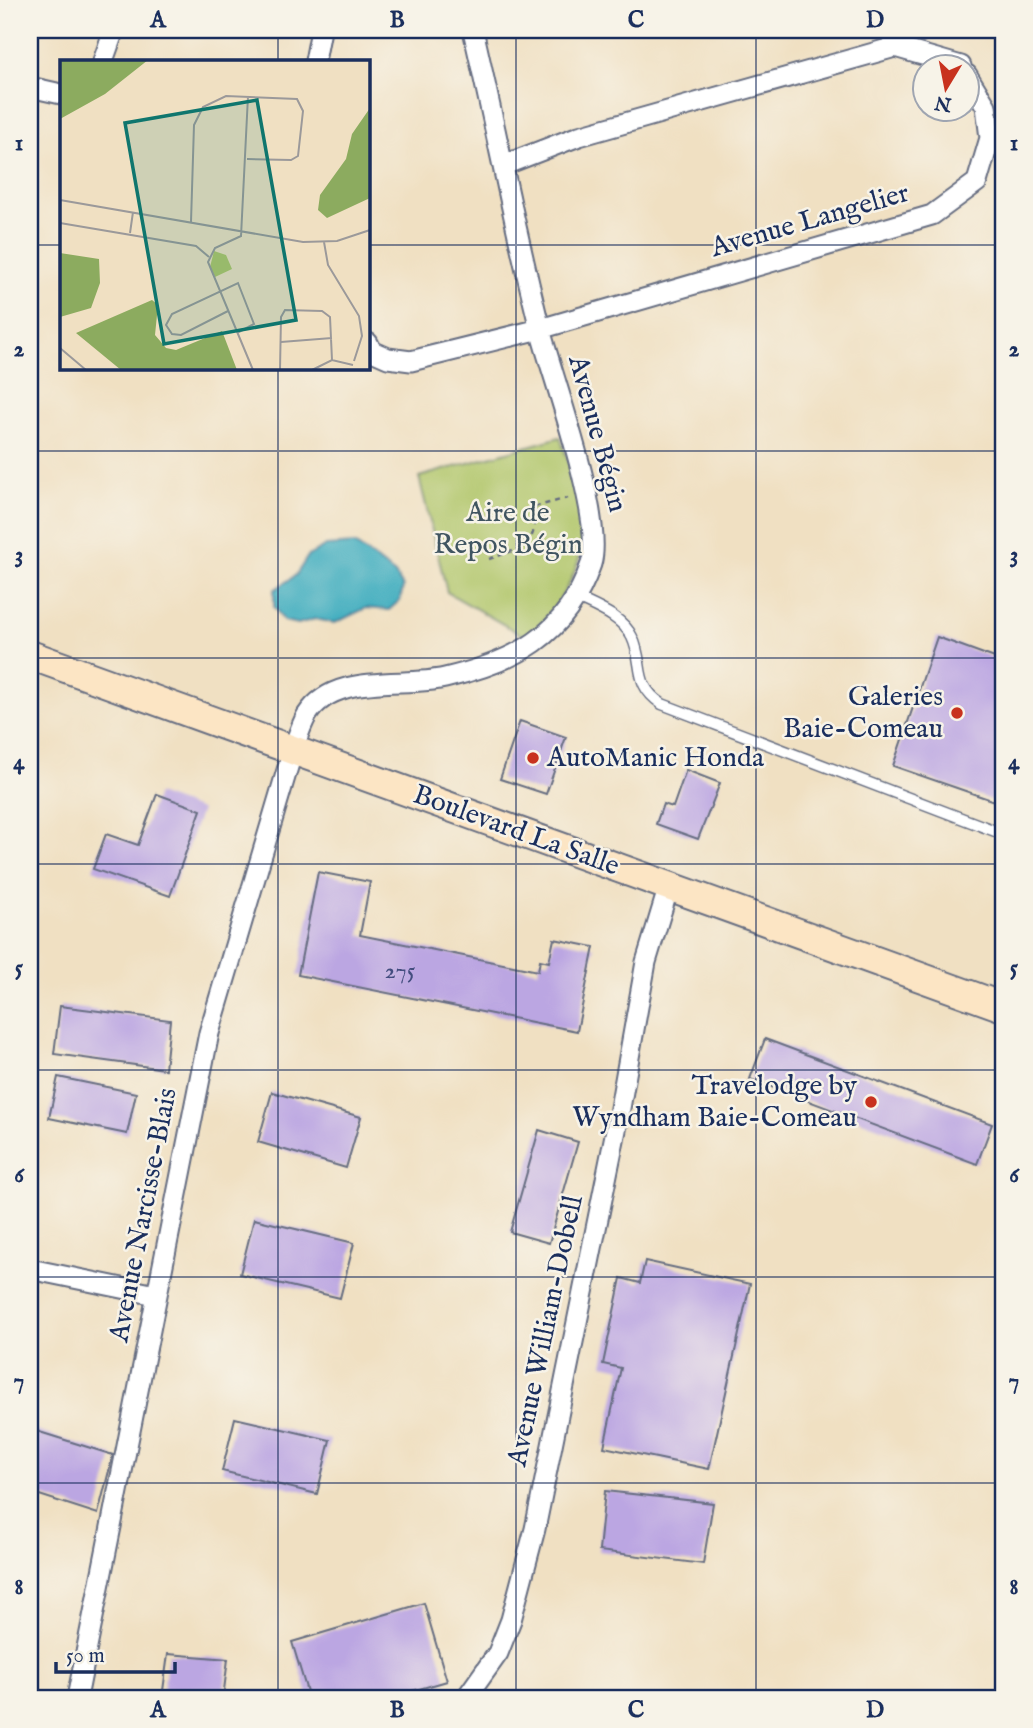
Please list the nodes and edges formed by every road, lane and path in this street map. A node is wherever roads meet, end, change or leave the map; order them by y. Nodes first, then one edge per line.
1 (114, 30) edge
2 (321, 30) edge
3 (473, 30) edge
4 (912, 52) edge
5 (103, 60) edge
6 (315, 60) edge
7 (30, 87) edge
8 (60, 94) edge
9 (981, 98) edge
10 (504, 165) junction
11 (540, 329) junction
12 (369, 345) edge
13 (586, 494) junction
14 (489, 559) dead end
15 (574, 597) junction
16 (30, 655) edge
17 (293, 750) junction
18 (1003, 834) edge
19 (669, 886) junction
20 (1003, 1007) edge
21 (30, 1269) edge
22 (156, 1295) junction
23 (77, 1698) edge
24 (466, 1698) edge

1 - 5 street
2 - 6 street
3 - 10 street, Avenue Bégin
4 - 10 street
7 - 8 street
9 - 11 street, Avenue Langelier
10 - 11 street, Avenue Bégin
11 - 12 street, Avenue Langelier
11 - 13 street, Avenue Bégin
13 - 14 path
13 - 15 street, Avenue Bégin
15 - 17 street, Avenue Bégin
15 - 18 lane
16 - 17 street, Boulevard La Salle
17 - 19 street, Boulevard La Salle
17 - 22 street, Avenue Narcisse-Blais
19 - 20 street, Boulevard La Salle
19 - 24 street, Avenue William-Dobell
21 - 22 street
22 - 23 street, Avenue Narcisse-Blais

